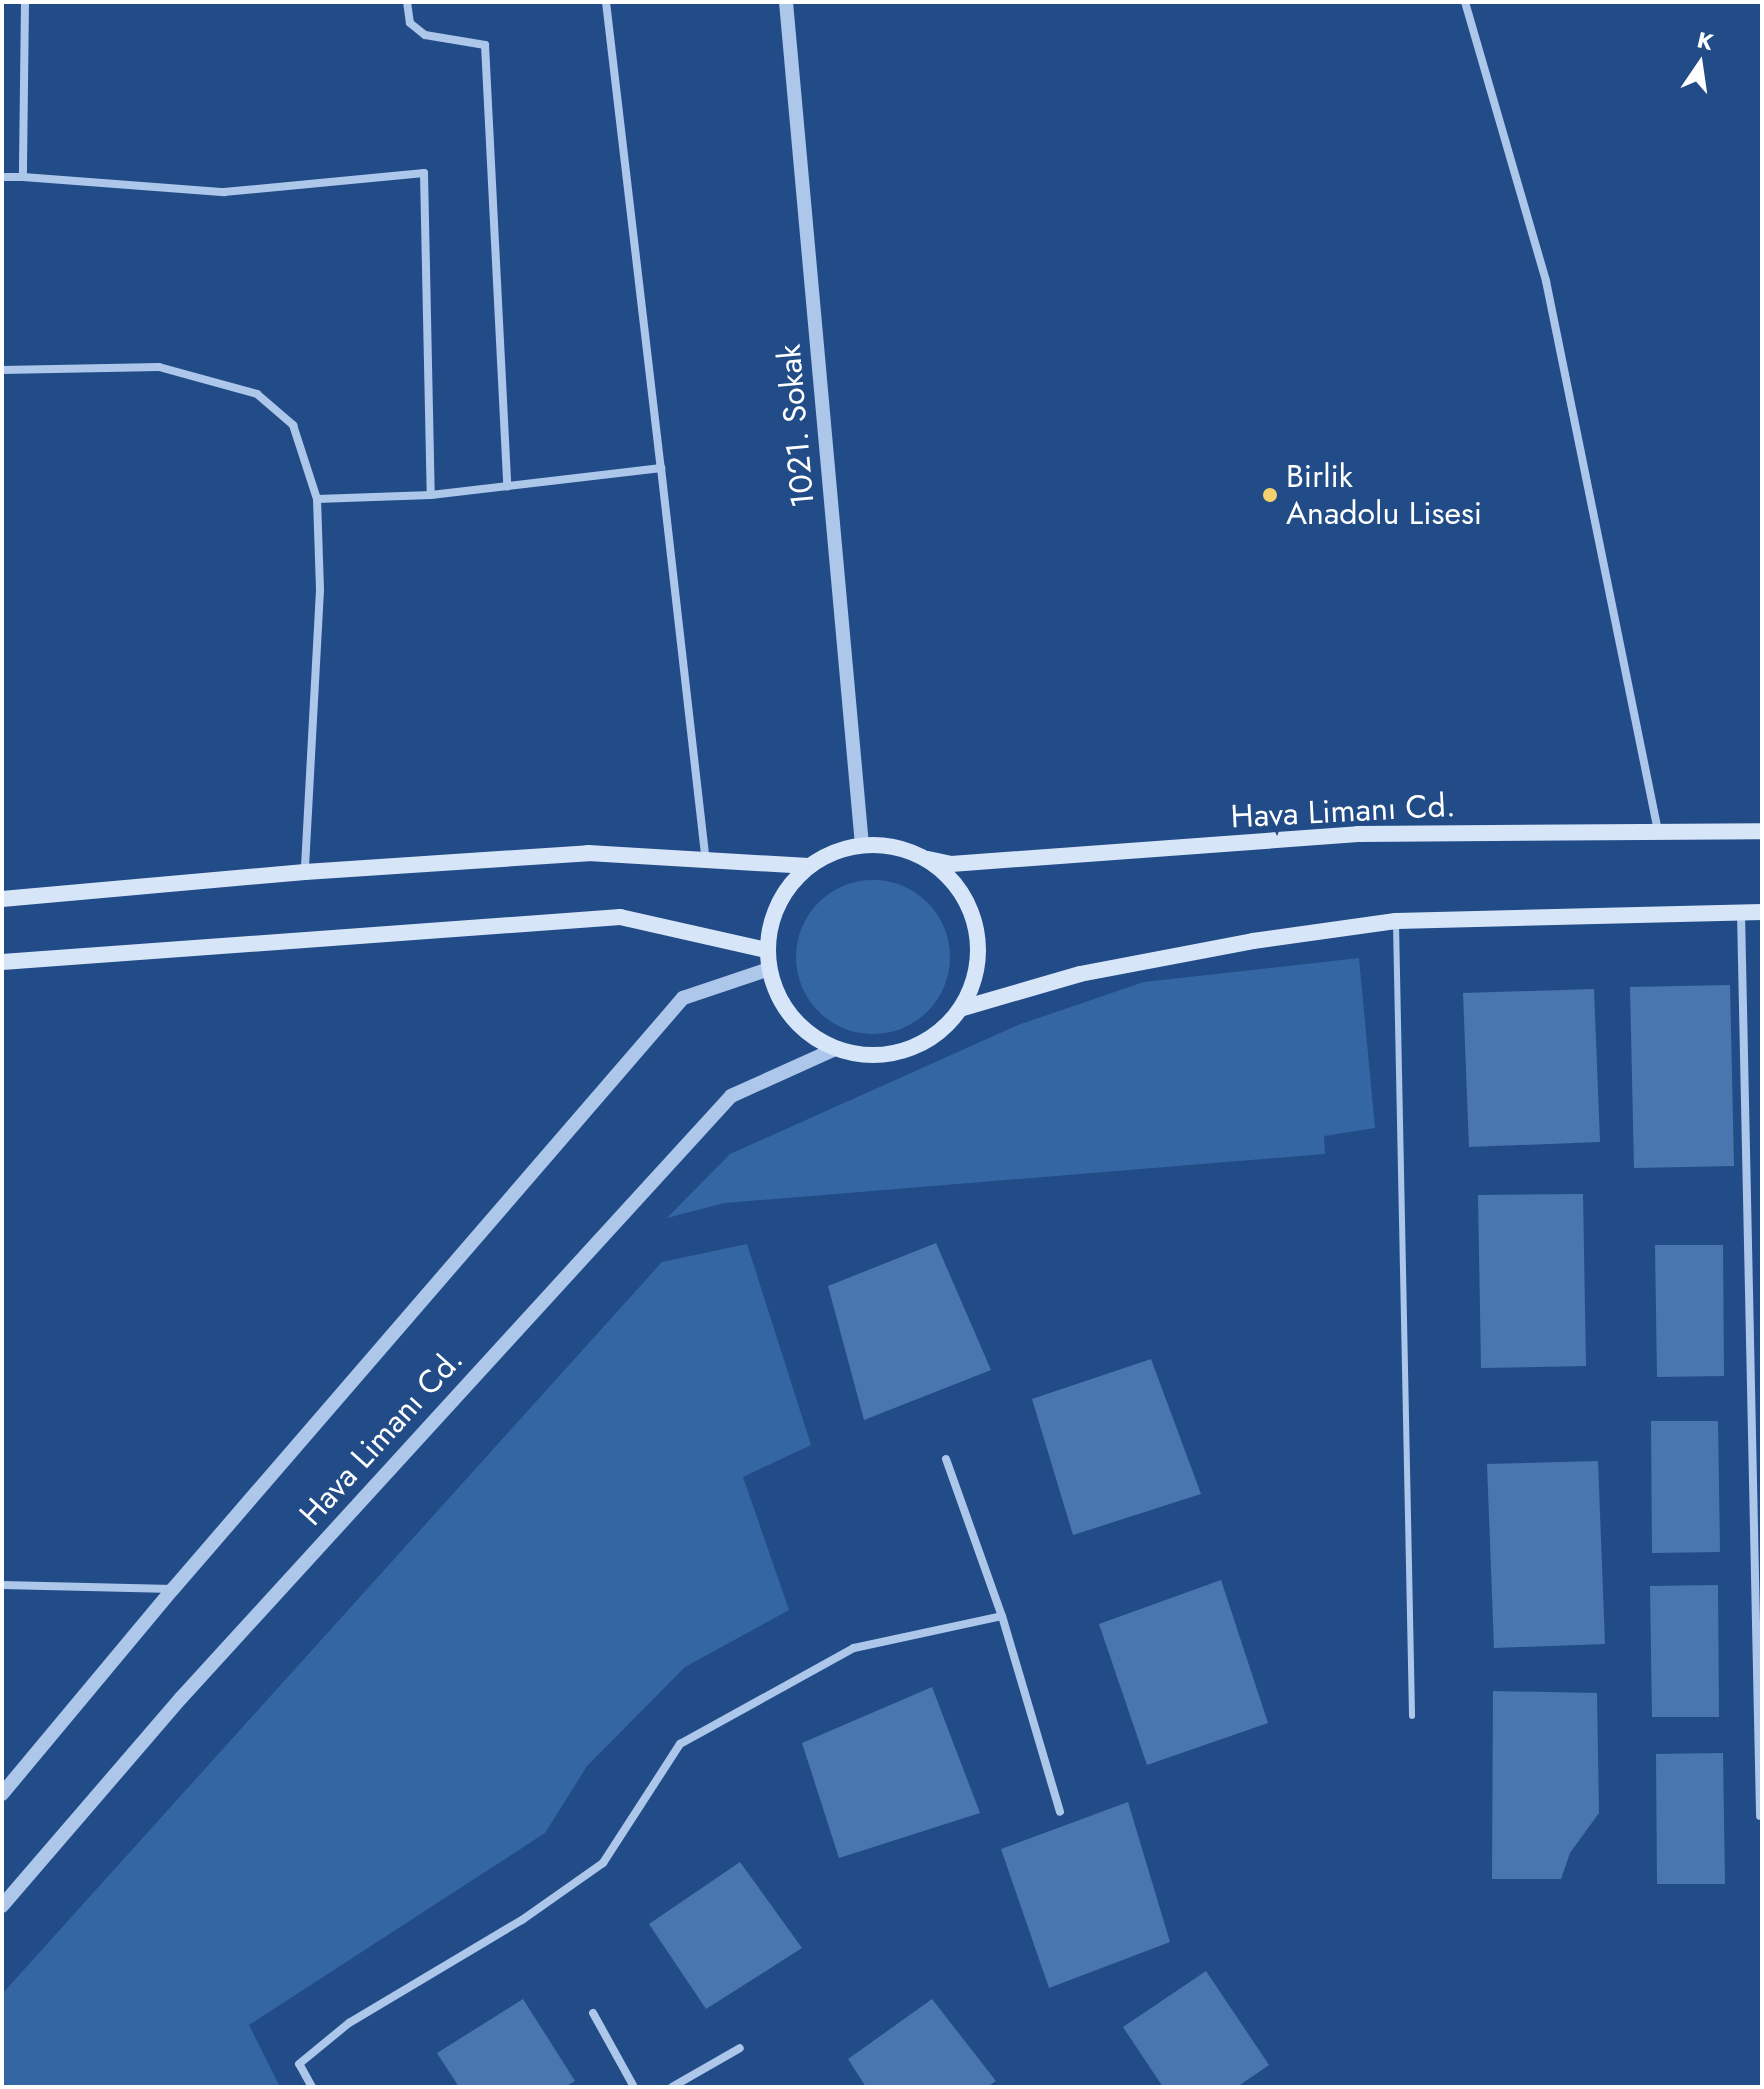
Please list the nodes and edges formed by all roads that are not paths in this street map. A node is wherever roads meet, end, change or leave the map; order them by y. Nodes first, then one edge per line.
1 (25, 2) edge
2 (407, 2) edge
3 (606, 2) edge
4 (786, 2) edge
5 (1465, 2) edge
6 (2, 177) edge
7 (23, 177) junction
8 (2, 370) edge
9 (661, 468) junction
10 (507, 486) junction
11 (431, 495) junction
12 (317, 499) junction
13 (1658, 831) junction
14 (1762, 831) edge
15 (862, 845) junction
16 (928, 859) junction
17 (706, 861) junction
18 (809, 866) junction
19 (305, 872) junction
20 (2, 899) edge
21 (1741, 912) junction
22 (1762, 912) edge
23 (1396, 921) junction
24 (767, 950) junction
25 (2, 962) edge
26 (769, 969) junction
27 (963, 1008) junction
28 (835, 1049) junction
29 (946, 1459) dead end
30 (2, 1585) edge
31 (173, 1589) junction
32 (1002, 1616) junction
33 (1412, 1716) dead end
34 (2, 1794) edge
35 (1060, 1812) dead end
36 (1760, 1816) dead end
37 (2, 1906) edge
38 (593, 2013) dead end
39 (740, 2048) dead end
40 (312, 2087) edge
41 (634, 2087) edge
42 (672, 2087) edge

1 - 7 street
2 - 10 street
3 - 9 street
4 - 15 street, 1021. Sokak
5 - 13 street
6 - 7 street
7 - 11 street
8 - 12 street
9 - 10 street
9 - 17 street
10 - 11 street
11 - 12 street
12 - 19 street
13 - 14 main road, Hava Limanı Cd.
13 - 16 main road, Hava Limanı Cd.
15 - 16 main road
15 - 18 main road
16 - 27 main road
17 - 18 main road
17 - 19 main road
18 - 24 main road
19 - 20 main road
21 - 22 main road
21 - 23 main road
21 - 36 street
23 - 27 main road
23 - 33 lane
24 - 25 main road
24 - 26 main road
26 - 28 main road
26 - 31 street, Hava Limanı Cd.
27 - 28 main road
28 - 37 street, Hava Limanı Cd.
29 - 32 street
30 - 31 street
31 - 34 street, Hava Limanı Cd.
32 - 35 street
32 - 40 street
38 - 41 street
39 - 42 street

